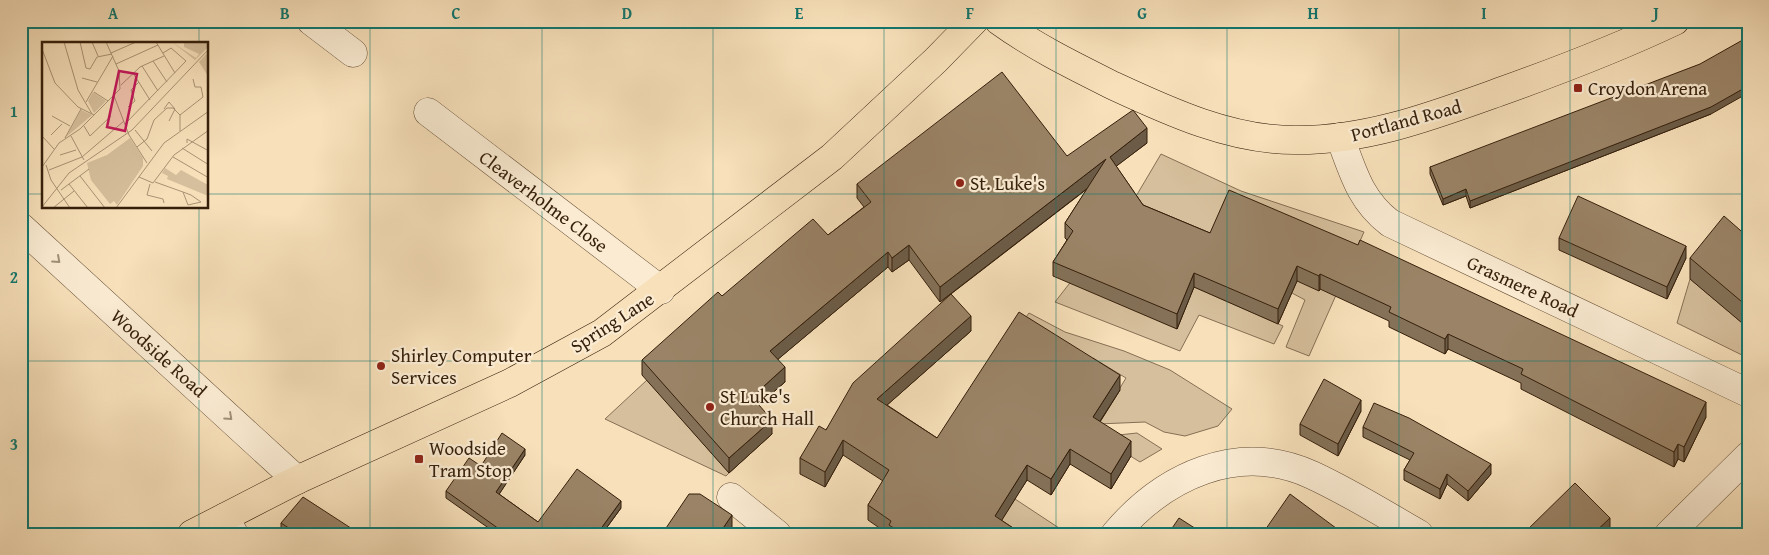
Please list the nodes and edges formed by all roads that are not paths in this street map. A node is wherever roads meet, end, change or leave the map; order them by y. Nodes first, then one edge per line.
1 (312, 21) edge
2 (974, 21) edge
3 (999, 21) edge
4 (1675, 21) edge
5 (354, 53) dead end
6 (428, 112) dead end
7 (1340, 137) junction
8 (21, 227) edge
9 (661, 290) junction
10 (1748, 393) edge
11 (1748, 456) edge
12 (297, 480) junction
13 (731, 497) dead end
14 (230, 525) edge
15 (192, 534) edge
16 (777, 534) edge
17 (1115, 534) edge
18 (1419, 534) edge
19 (1669, 534) edge

1 - 5 street
2 - 9 main road, Spring Lane
3 - 7 main road, Portland Road
4 - 7 main road, Portland Road
6 - 9 street, Cleaverholme Close
7 - 10 street, Grasmere Road
8 -> 12 street, Woodside Road
9 - 12 main road, Spring Lane
11 - 19 street
12 - 14 main road, Spring Lane
13 - 16 street
14 - 15 main road, Spring Lane
17 - 18 street

